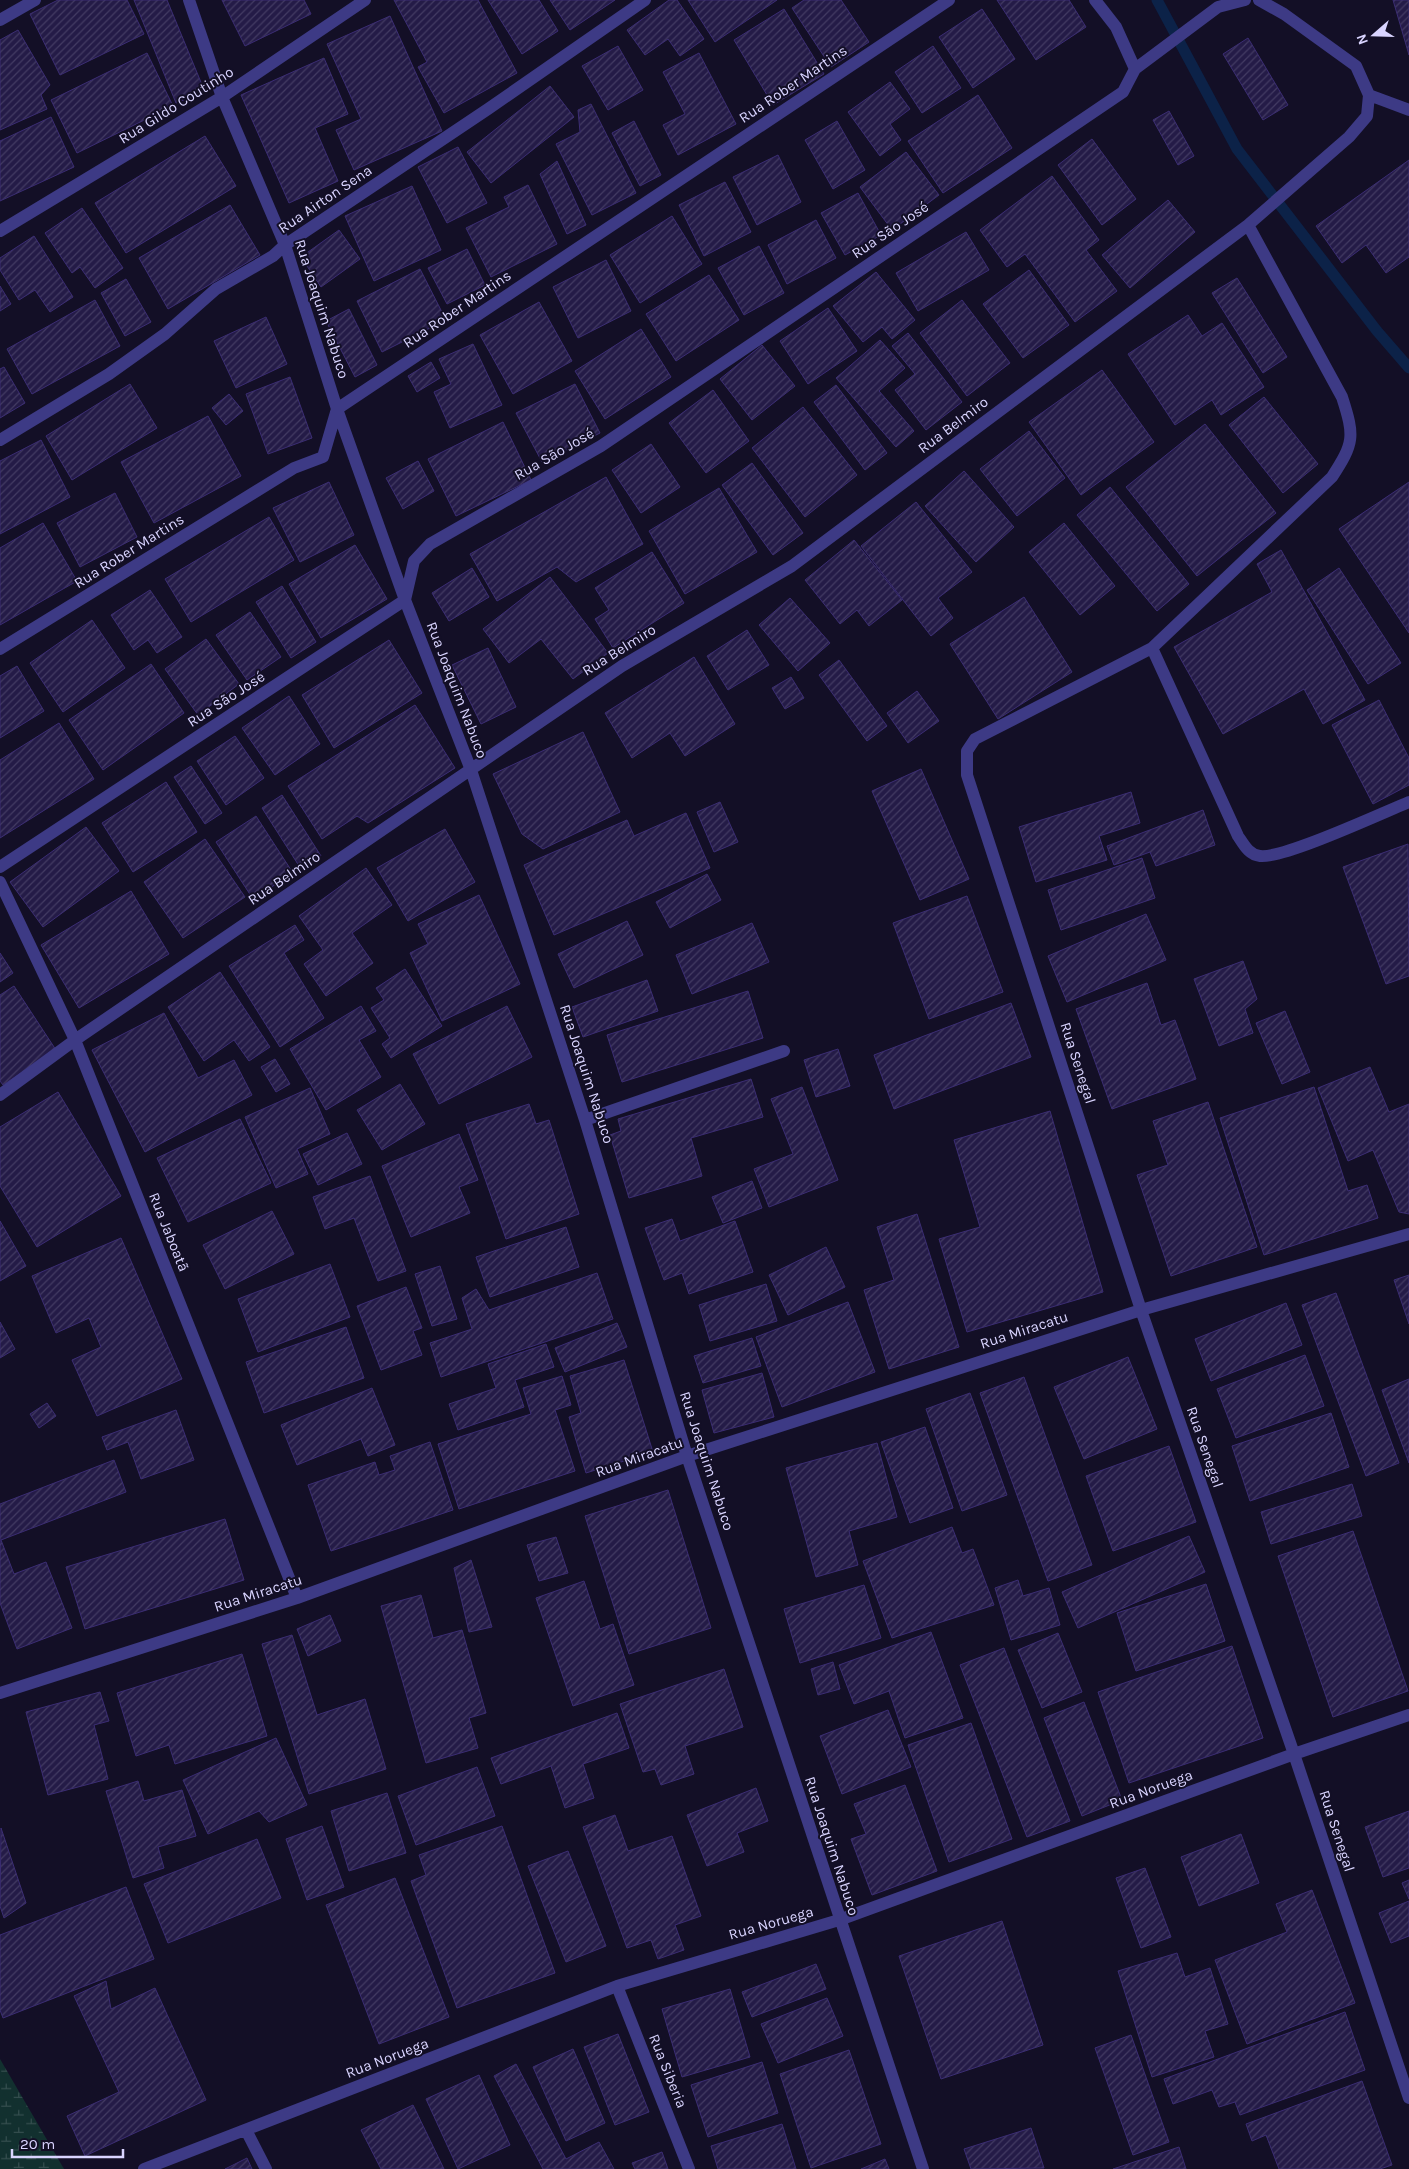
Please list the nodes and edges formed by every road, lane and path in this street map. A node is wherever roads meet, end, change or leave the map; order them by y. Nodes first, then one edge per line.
1 (35, 0) edge
2 (189, 0) edge
3 (365, 0) edge
4 (645, 0) edge
5 (949, 0) edge
6 (1095, 0) edge
7 (1245, 0) edge
8 (1259, 0) edge
9 (0, 20) edge
10 (1135, 69) junction
11 (1369, 94) junction
12 (222, 98) junction
13 (1409, 110) edge
14 (1248, 225) junction
15 (0, 230) edge
16 (285, 244) junction
17 (337, 409) junction
18 (0, 440) edge
19 (405, 600) junction
20 (1152, 648) junction
21 (0, 649) edge
22 (471, 770) junction
23 (1409, 802) edge
24 (0, 867) edge
25 (0, 882) edge
26 (75, 1040) junction
27 (784, 1051) dead end
28 (0, 1095) edge
29 (585, 1120) junction
30 (1409, 1234) edge
31 (1141, 1310) junction
32 (687, 1456) junction
33 (297, 1598) junction
34 (0, 1693) edge
35 (1409, 1716) edge
36 (1294, 1754) junction
37 (839, 1920) junction
38 (617, 1986) junction
39 (1409, 2098) edge
40 (246, 2130) junction
41 (144, 2169) edge
42 (266, 2169) edge
43 (689, 2169) edge
44 (923, 2169) edge

1 - 9 street
2 - 12 street, Rua Joaquim Nabuco
3 - 12 street, Rua Gildo Coutinho
4 - 16 street, Rua Airton Sena
5 - 17 street, Rua Rober Martins
6 - 10 street
7 - 10 street
8 - 11 street
10 - 19 street, Rua São José
11 - 13 street
11 - 14 street, Rua Belmiro
12 - 15 street, Rua Gildo Coutinho
12 - 16 street, Rua Joaquim Nabuco
14 - 20 street, Rua Senegal
14 - 22 street, Rua Belmiro
16 - 17 street, Rua Joaquim Nabuco
16 - 18 street, Rua Airton Sena
17 - 19 street, Rua Joaquim Nabuco
17 - 21 street, Rua Rober Martins
19 - 22 street, Rua Joaquim Nabuco
19 - 24 street, Rua São José
20 - 23 street
20 - 31 street, Rua Senegal
22 - 26 street, Rua Belmiro
22 - 29 street, Rua Joaquim Nabuco
25 - 26 street, Rua Jaboatã
26 - 28 street, Rua Belmiro
26 - 33 street, Rua Jaboatã
27 - 29 street
29 - 32 street, Rua Joaquim Nabuco
30 - 31 street, Rua Miracatu
31 - 32 street, Rua Miracatu
31 - 36 street, Rua Senegal
32 - 33 street, Rua Miracatu
32 - 37 street, Rua Joaquim Nabuco
33 - 34 street, Rua Miracatu
35 - 36 street, Rua Noruega
36 - 37 street, Rua Noruega
36 - 39 street, Rua Senegal
37 - 38 street, Rua Noruega
37 - 44 street, Rua Joaquim Nabuco
38 - 40 street, Rua Noruega
38 - 43 street, Rua Siberia
40 - 41 street, Rua Noruega
40 - 42 street

